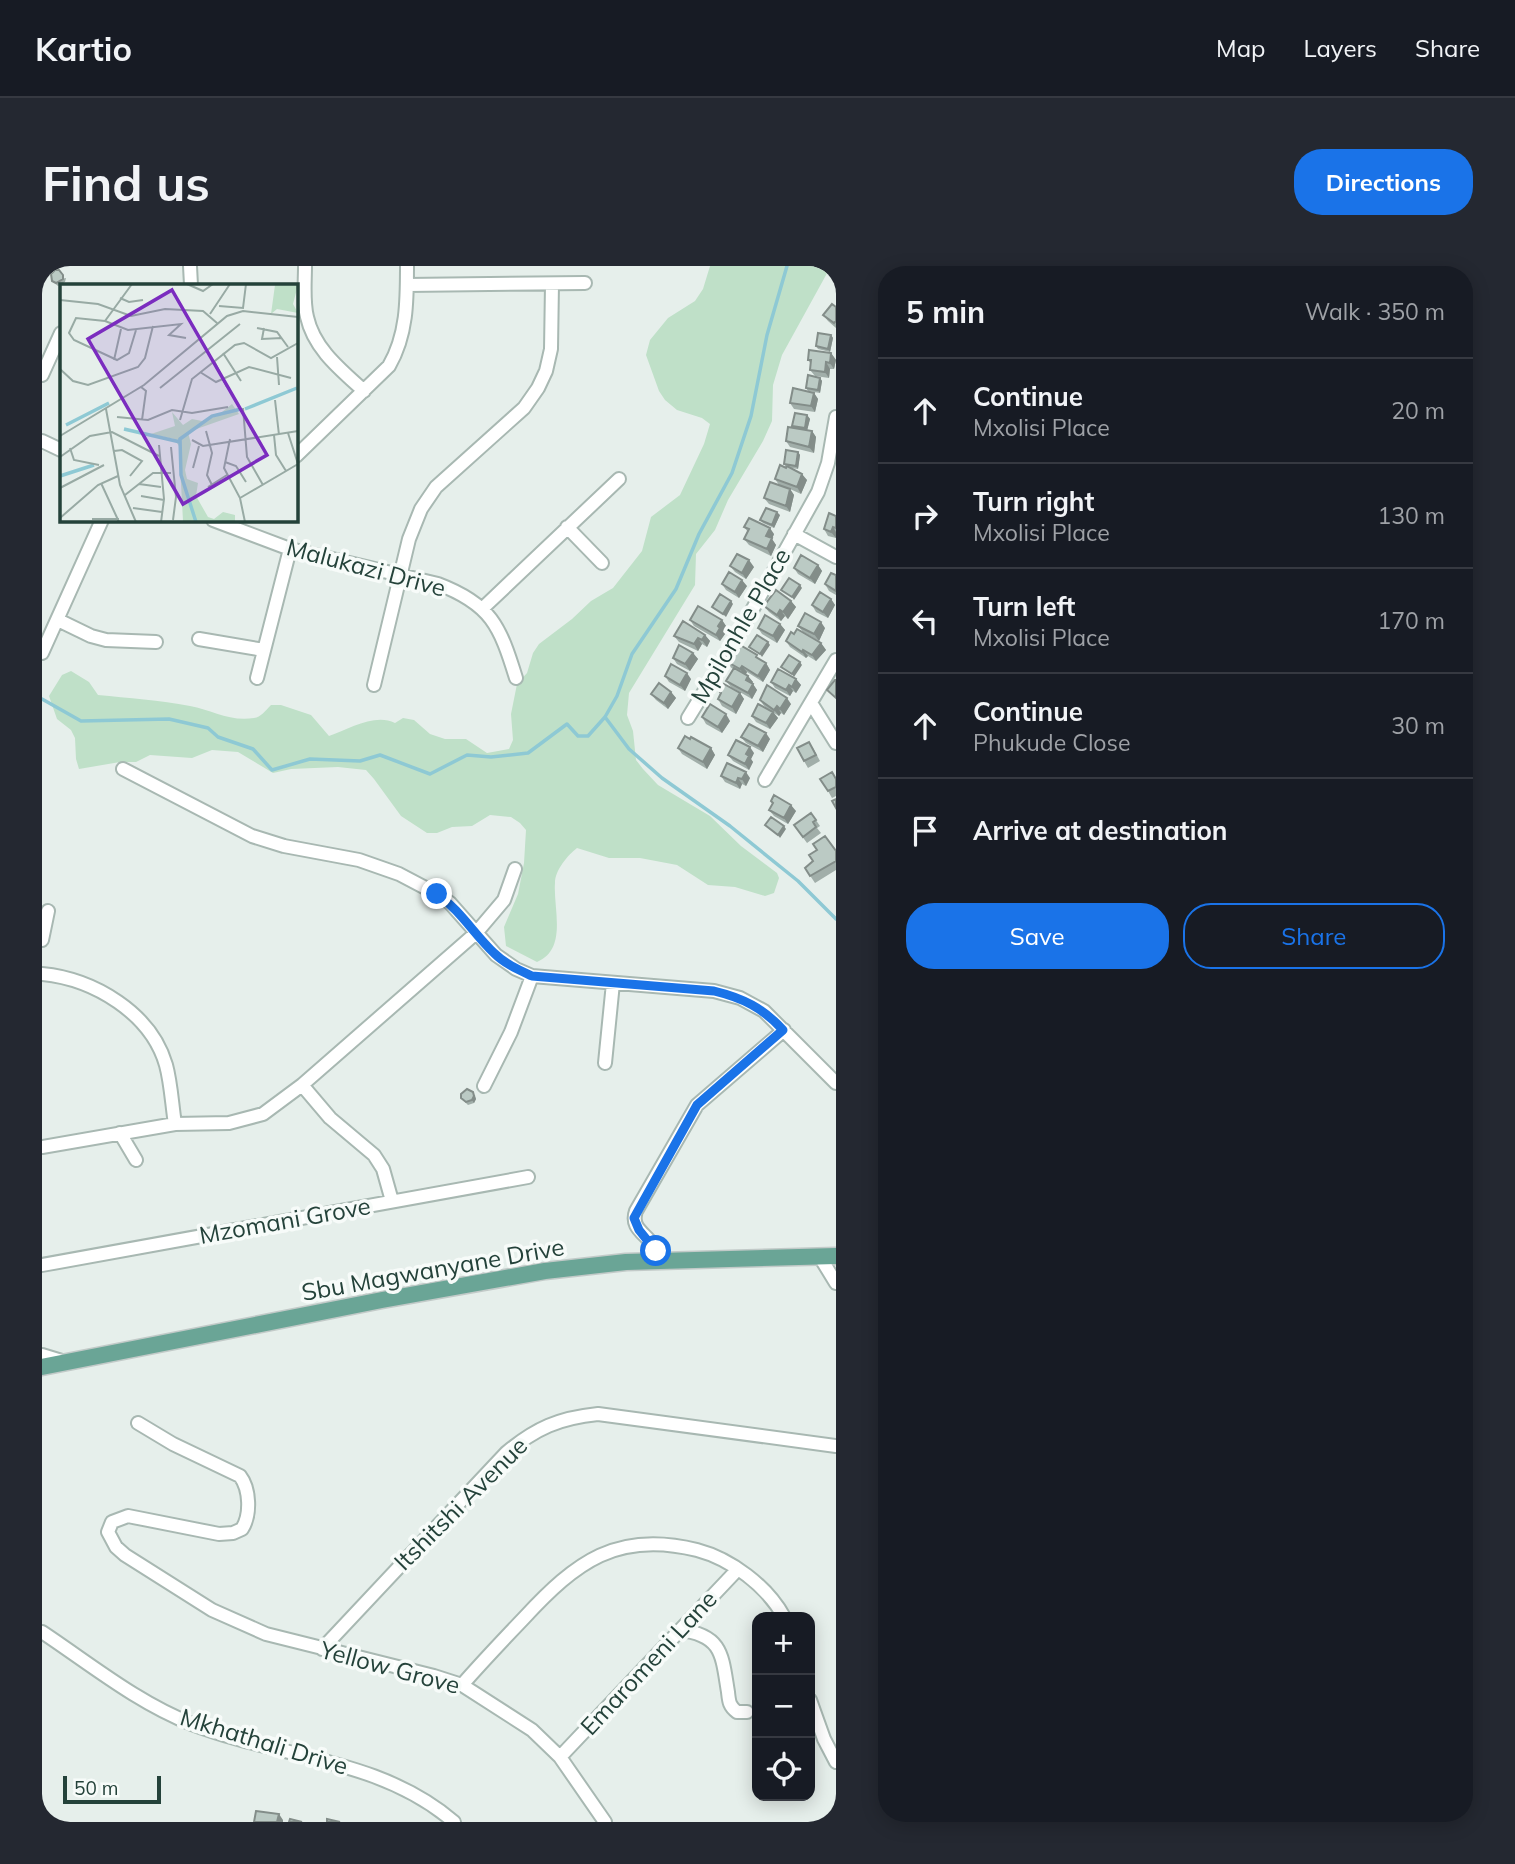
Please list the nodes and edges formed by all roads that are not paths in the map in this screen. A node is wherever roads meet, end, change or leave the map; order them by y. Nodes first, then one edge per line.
1 (190, 266) edge
2 (305, 266) edge
3 (407, 266) edge
4 (585, 283) dead end
5 (191, 284) edge
6 (552, 284) junction
7 (407, 285) junction
8 (60, 335) edge
9 (42, 375) edge
10 (364, 391) junction
11 (836, 417) edge
12 (42, 441) edge
13 (60, 450) edge
14 (298, 454) edge
15 (619, 479) dead end
16 (101, 522) edge
17 (223, 522) edge
18 (244, 526) edge
19 (567, 527) junction
20 (794, 534) junction
21 (290, 549) junction
22 (836, 557) edge
23 (601, 563) dead end
24 (401, 575) junction
25 (483, 608) junction
26 (58, 621) junction
27 (199, 639) dead end
28 (156, 642) dead end
29 (264, 650) junction
30 (42, 653) edge
31 (836, 660) edge
32 (257, 678) dead end
33 (516, 678) dead end
34 (374, 685) dead end
35 (811, 703) junction
36 (688, 718) dead end
37 (836, 743) edge
38 (123, 769) dead end
39 (765, 780) dead end
40 (515, 869) dead end
41 (48, 911) dead end
42 (476, 933) junction
43 (42, 940) edge
44 (42, 974) edge
45 (532, 976) junction
46 (613, 983) junction
47 (783, 1030) junction
48 (605, 1063) dead end
49 (836, 1083) edge
50 (302, 1085) junction
51 (484, 1086) dead end
52 (175, 1124) junction
53 (120, 1133) junction
54 (42, 1147) edge
55 (136, 1160) dead end
56 (528, 1177) dead end
57 (392, 1201) junction
58 (828, 1257) edge
59 (660, 1261) junction
60 (42, 1265) edge
61 (836, 1283) edge
62 (42, 1355) edge
63 (66, 1362) junction
64 (42, 1367) edge
65 (138, 1423) dead end
66 (836, 1446) edge
67 (738, 1569) junction
68 (781, 1612) edge
69 (680, 1630) junction
70 (42, 1632) edge
71 (322, 1649) junction
72 (462, 1685) junction
73 (747, 1712) dead end
74 (815, 1714) edge
75 (560, 1757) junction
76 (836, 1762) edge
77 (454, 1822) edge
78 (605, 1822) edge

1 - 5 street
2 - 10 street
3 - 7 street
4 - 6 street
6 - 7 street
6 - 24 street
7 - 10 street
8 - 9 street
10 - 14 street
11 - 20 street, Mpilonhle Place
12 - 13 street
15 - 19 street
16 - 26 street
17 - 18 street, Malukazi Drive
18 - 21 street, Malukazi Drive
19 - 23 street
19 - 25 street
20 - 22 street, Mpilonhle Place
20 - 36 street, Mpilonhle Place
21 - 24 street, Malukazi Drive
21 - 29 street
24 - 25 street, Malukazi Drive
24 - 34 street
25 - 33 street, Malukazi Drive
26 - 28 street
26 - 30 street
27 - 29 street
29 - 32 street
31 - 35 street
35 - 37 street
35 - 39 street
38 - 42 street
40 - 42 street
41 - 43 street
42 - 45 street
42 - 50 street
44 - 52 street
45 - 46 street
45 - 51 street
46 - 47 street
46 - 48 street
47 - 49 street
47 - 59 street
50 - 52 street
50 - 57 street
52 - 53 street
53 - 54 street
53 - 55 street
56 - 57 street, Mzomani Grove
57 - 60 street, Mzomani Grove
58 - 59 main road, Sbu Magwanyane Drive
58 - 61 street
59 - 63 main road, Sbu Magwanyane Drive
62 - 63 street
63 - 64 main road, Sbu Magwanyane Drive
65 - 71 street, Yellow Grove
66 - 71 street, Itshitshi Avenue
67 - 68 street
67 - 69 street, Emaromeni Lane
67 - 72 street
69 - 73 street
69 - 75 street, Emaromeni Lane
70 - 77 street, Mkhathali Drive
71 - 72 street, Yellow Grove
72 - 75 street, Yellow Grove
74 - 76 street
75 - 78 street, Yellow Grove

